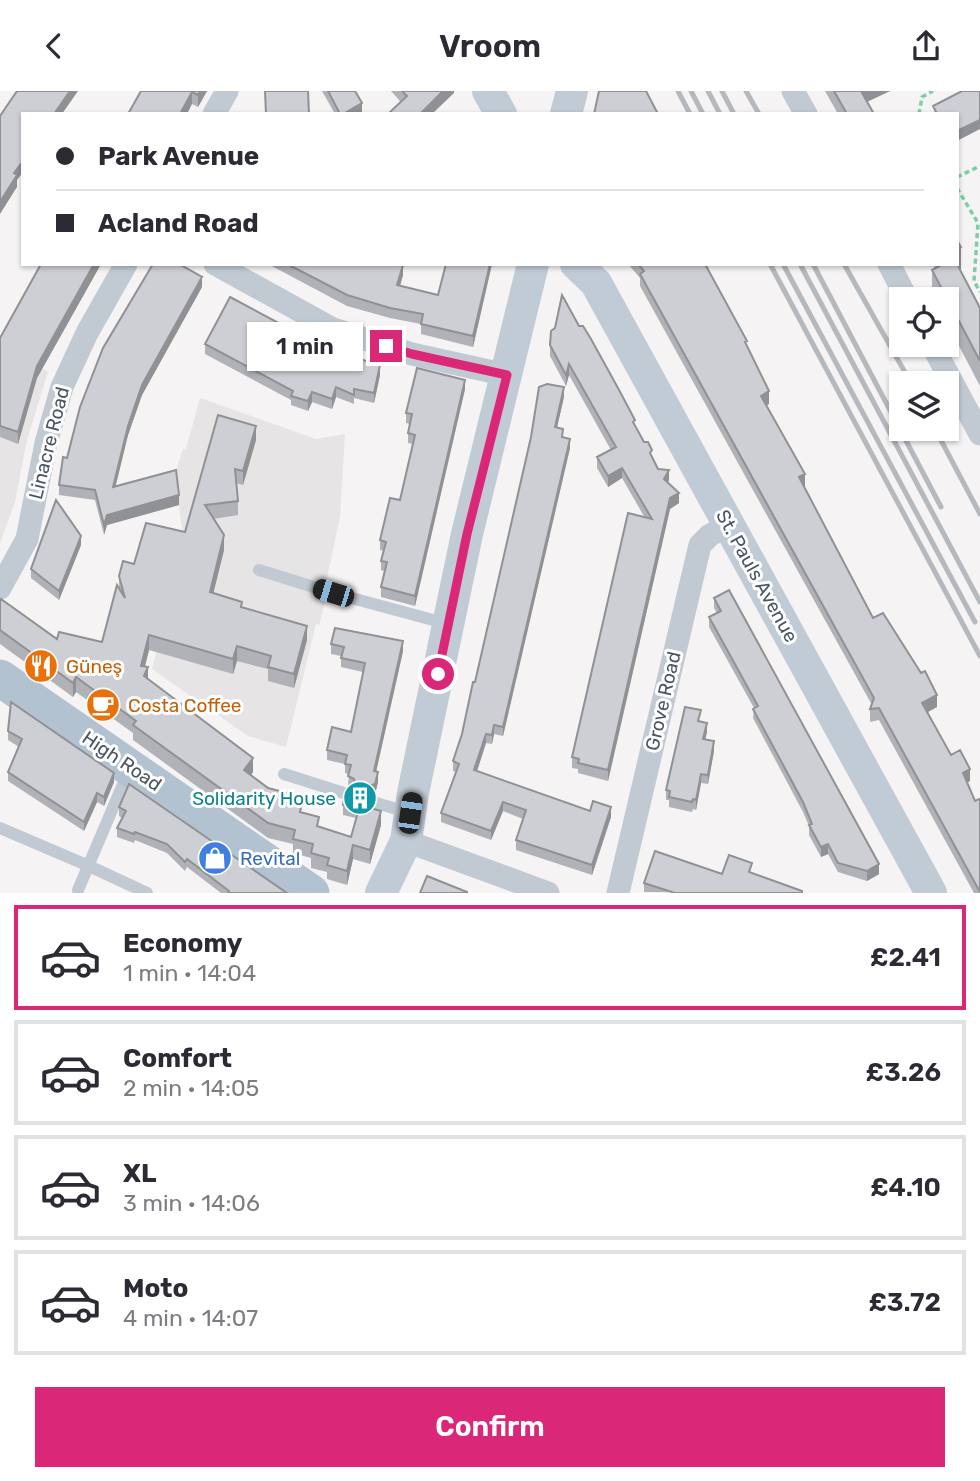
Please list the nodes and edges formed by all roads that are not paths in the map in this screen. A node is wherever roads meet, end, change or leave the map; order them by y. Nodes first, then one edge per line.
1 (227, 91) edge
2 (488, 91) edge
3 (572, 91) edge
4 (793, 91) edge
5 (215, 112) edge
6 (500, 112) edge
7 (567, 112) edge
8 (805, 112) edge
9 (126, 266) edge
10 (219, 266) edge
11 (533, 266) edge
12 (578, 266) edge
13 (890, 266) edge
14 (901, 287) edge
15 (938, 357) edge
16 (507, 375) junction
17 (980, 434) edge
18 (730, 525) junction
19 (260, 570) dead end
20 (0, 588) edge
21 (448, 624) junction
22 (0, 678) edge
23 (131, 767) junction
24 (284, 774) dead end
25 (347, 794) edge
26 (373, 802) edge
27 (408, 827) junction
28 (0, 828) edge
29 (89, 866) junction
30 (78, 890) dead end
31 (147, 893) edge
32 (311, 893) edge
33 (381, 893) edge
34 (548, 893) edge
35 (618, 893) edge
36 (930, 893) edge

1 - 5 street
2 - 6 street
3 - 7 street
4 - 8 street
9 - 20 street, Linacre Road
10 - 16 street
11 - 16 street
12 - 18 street, St. Pauls Avenue
13 - 14 street
15 - 17 street
16 - 21 street
18 - 35 street, Grove Road
18 - 36 street, St. Pauls Avenue
19 - 21 lane
21 - 27 street
22 - 23 main road, High Road
23 - 29 lane
23 - 32 main road, High Road
24 - 25 lane
26 - 27 lane
27 - 33 street
27 - 34 street
28 - 29 lane
29 - 30 lane
29 - 31 lane

